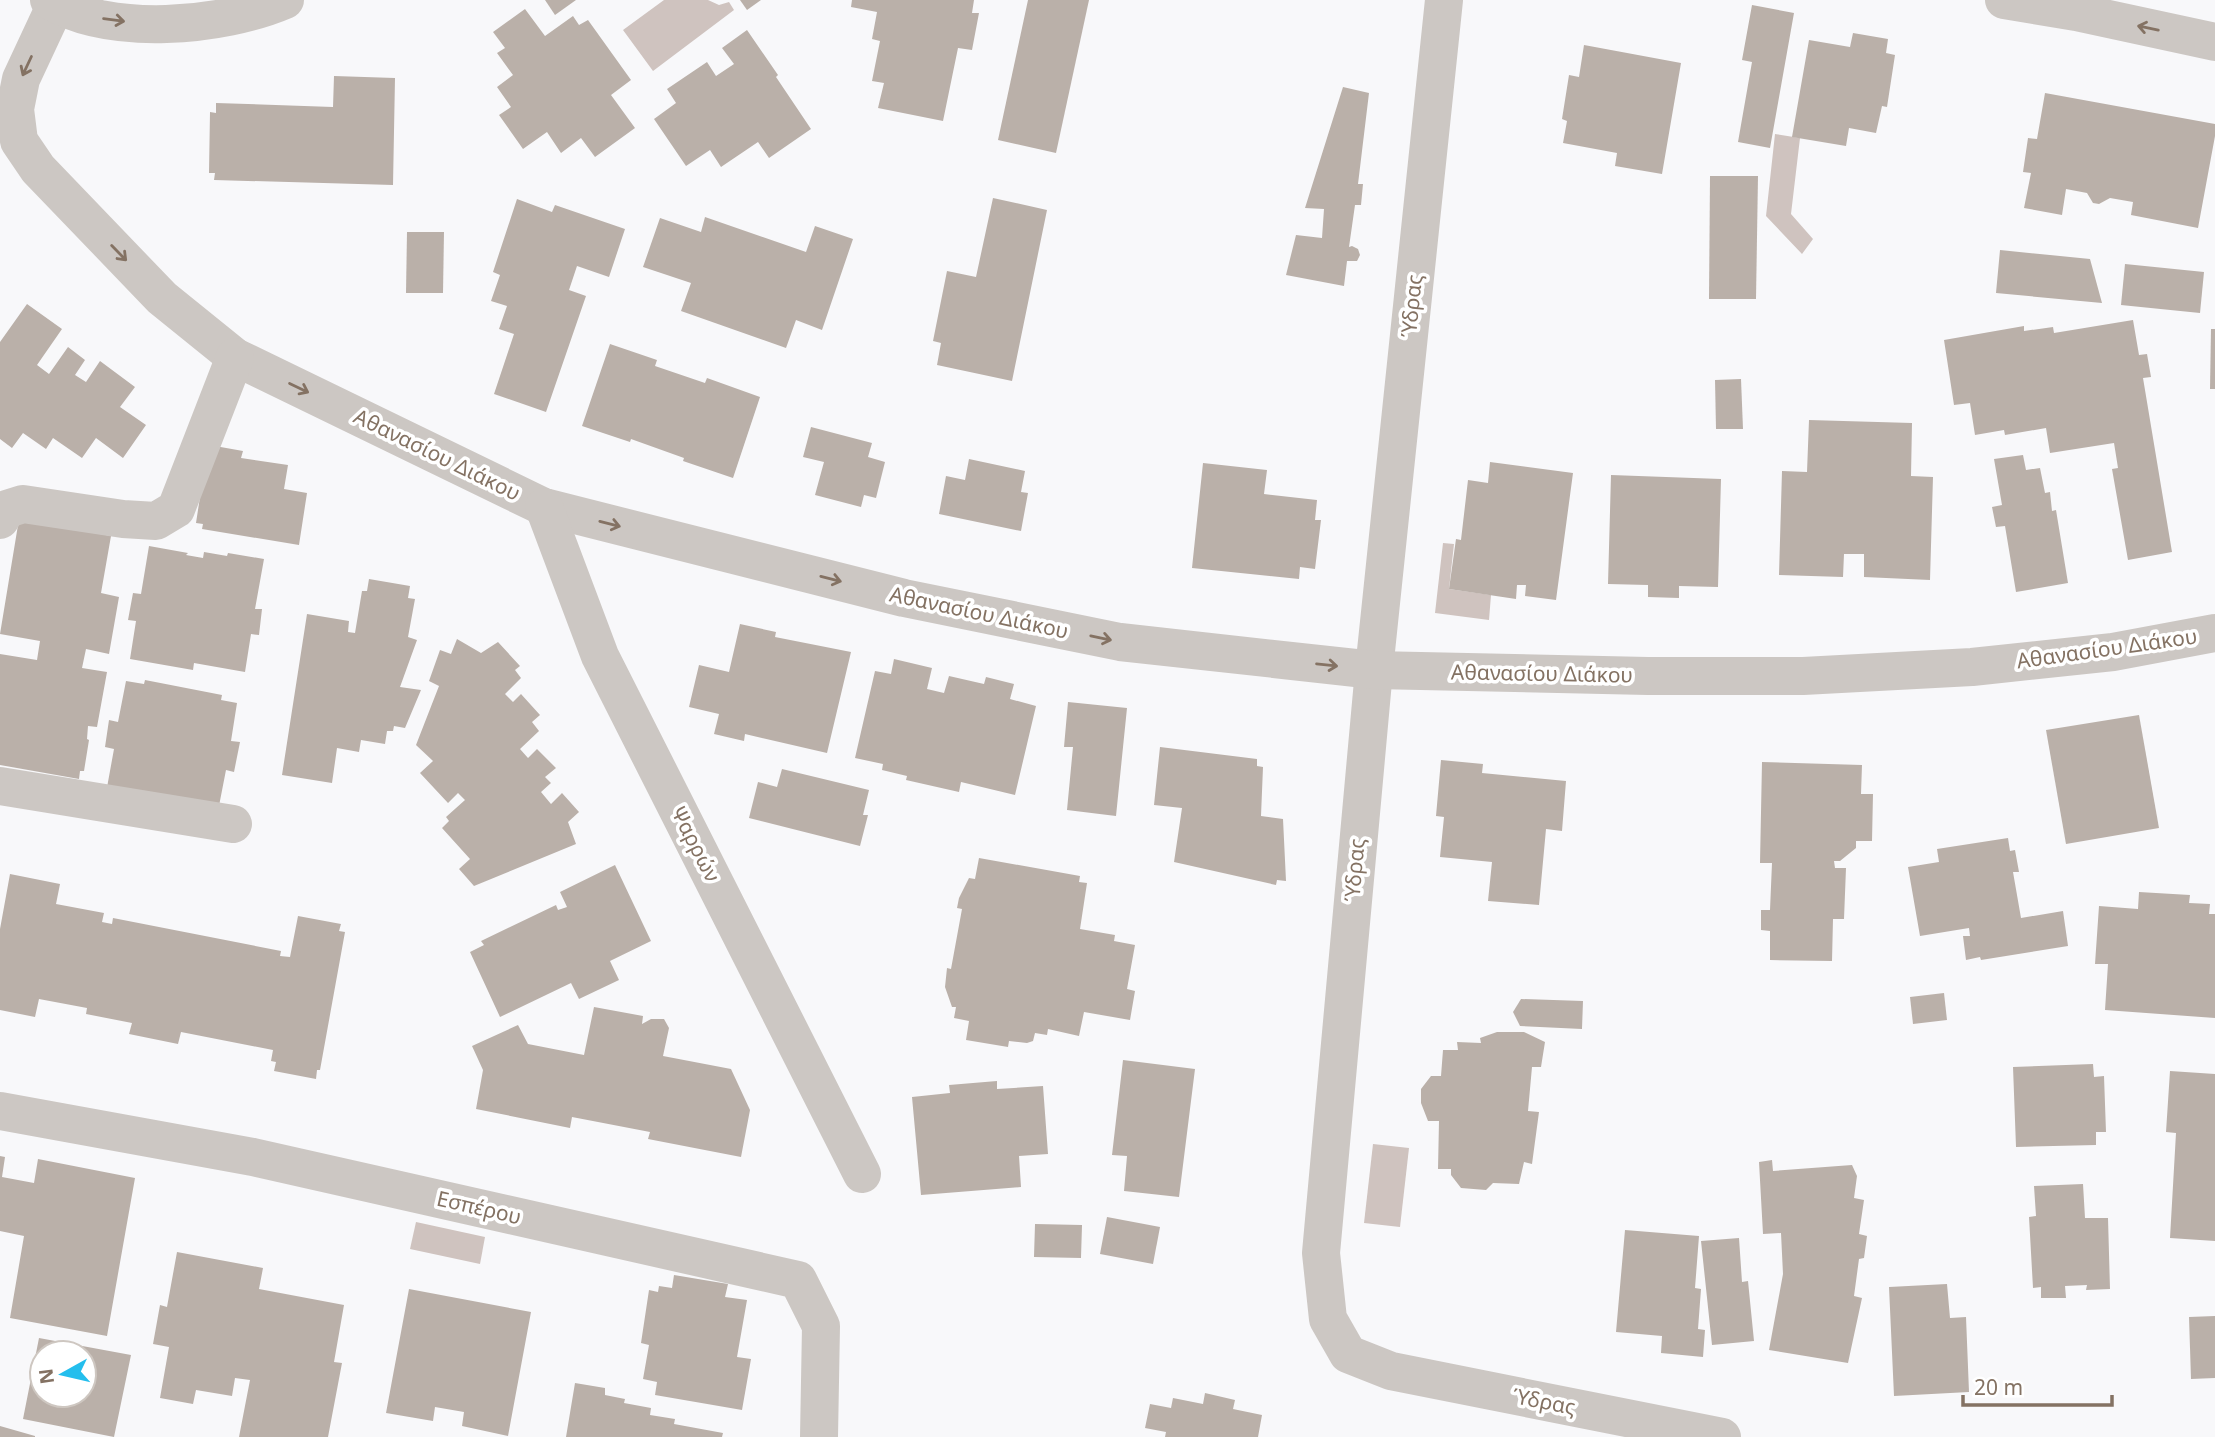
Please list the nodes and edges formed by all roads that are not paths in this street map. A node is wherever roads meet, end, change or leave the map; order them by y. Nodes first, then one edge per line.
1 (285, 0) edge
2 (1444, 0) edge
3 (2004, 0) edge
4 (53, 2) edge
5 (2215, 42) edge
6 (235, 357) junction
7 (544, 507) junction
8 (0, 520) edge
9 (2215, 633) edge
10 (1374, 670) junction
11 (0, 786) edge
12 (233, 824) dead end
13 (0, 1111) edge
14 (862, 1174) dead end
15 (819, 1437) edge
16 (1721, 1437) edge

4 -> 1 street
2 - 10 street, Ύδρας
5 -> 3 street
4 -> 6 street, Αθανασίου Διάκου
6 -> 7 street, Αθανασίου Διάκου
6 - 8 street
7 -> 10 street, Αθανασίου Διάκου
7 - 14 street, Ψαρρών
9 - 10 street, Αθανασίου Διάκου
10 - 16 street, Ύδρας
11 - 12 street
13 - 15 street, Εσπέρου

